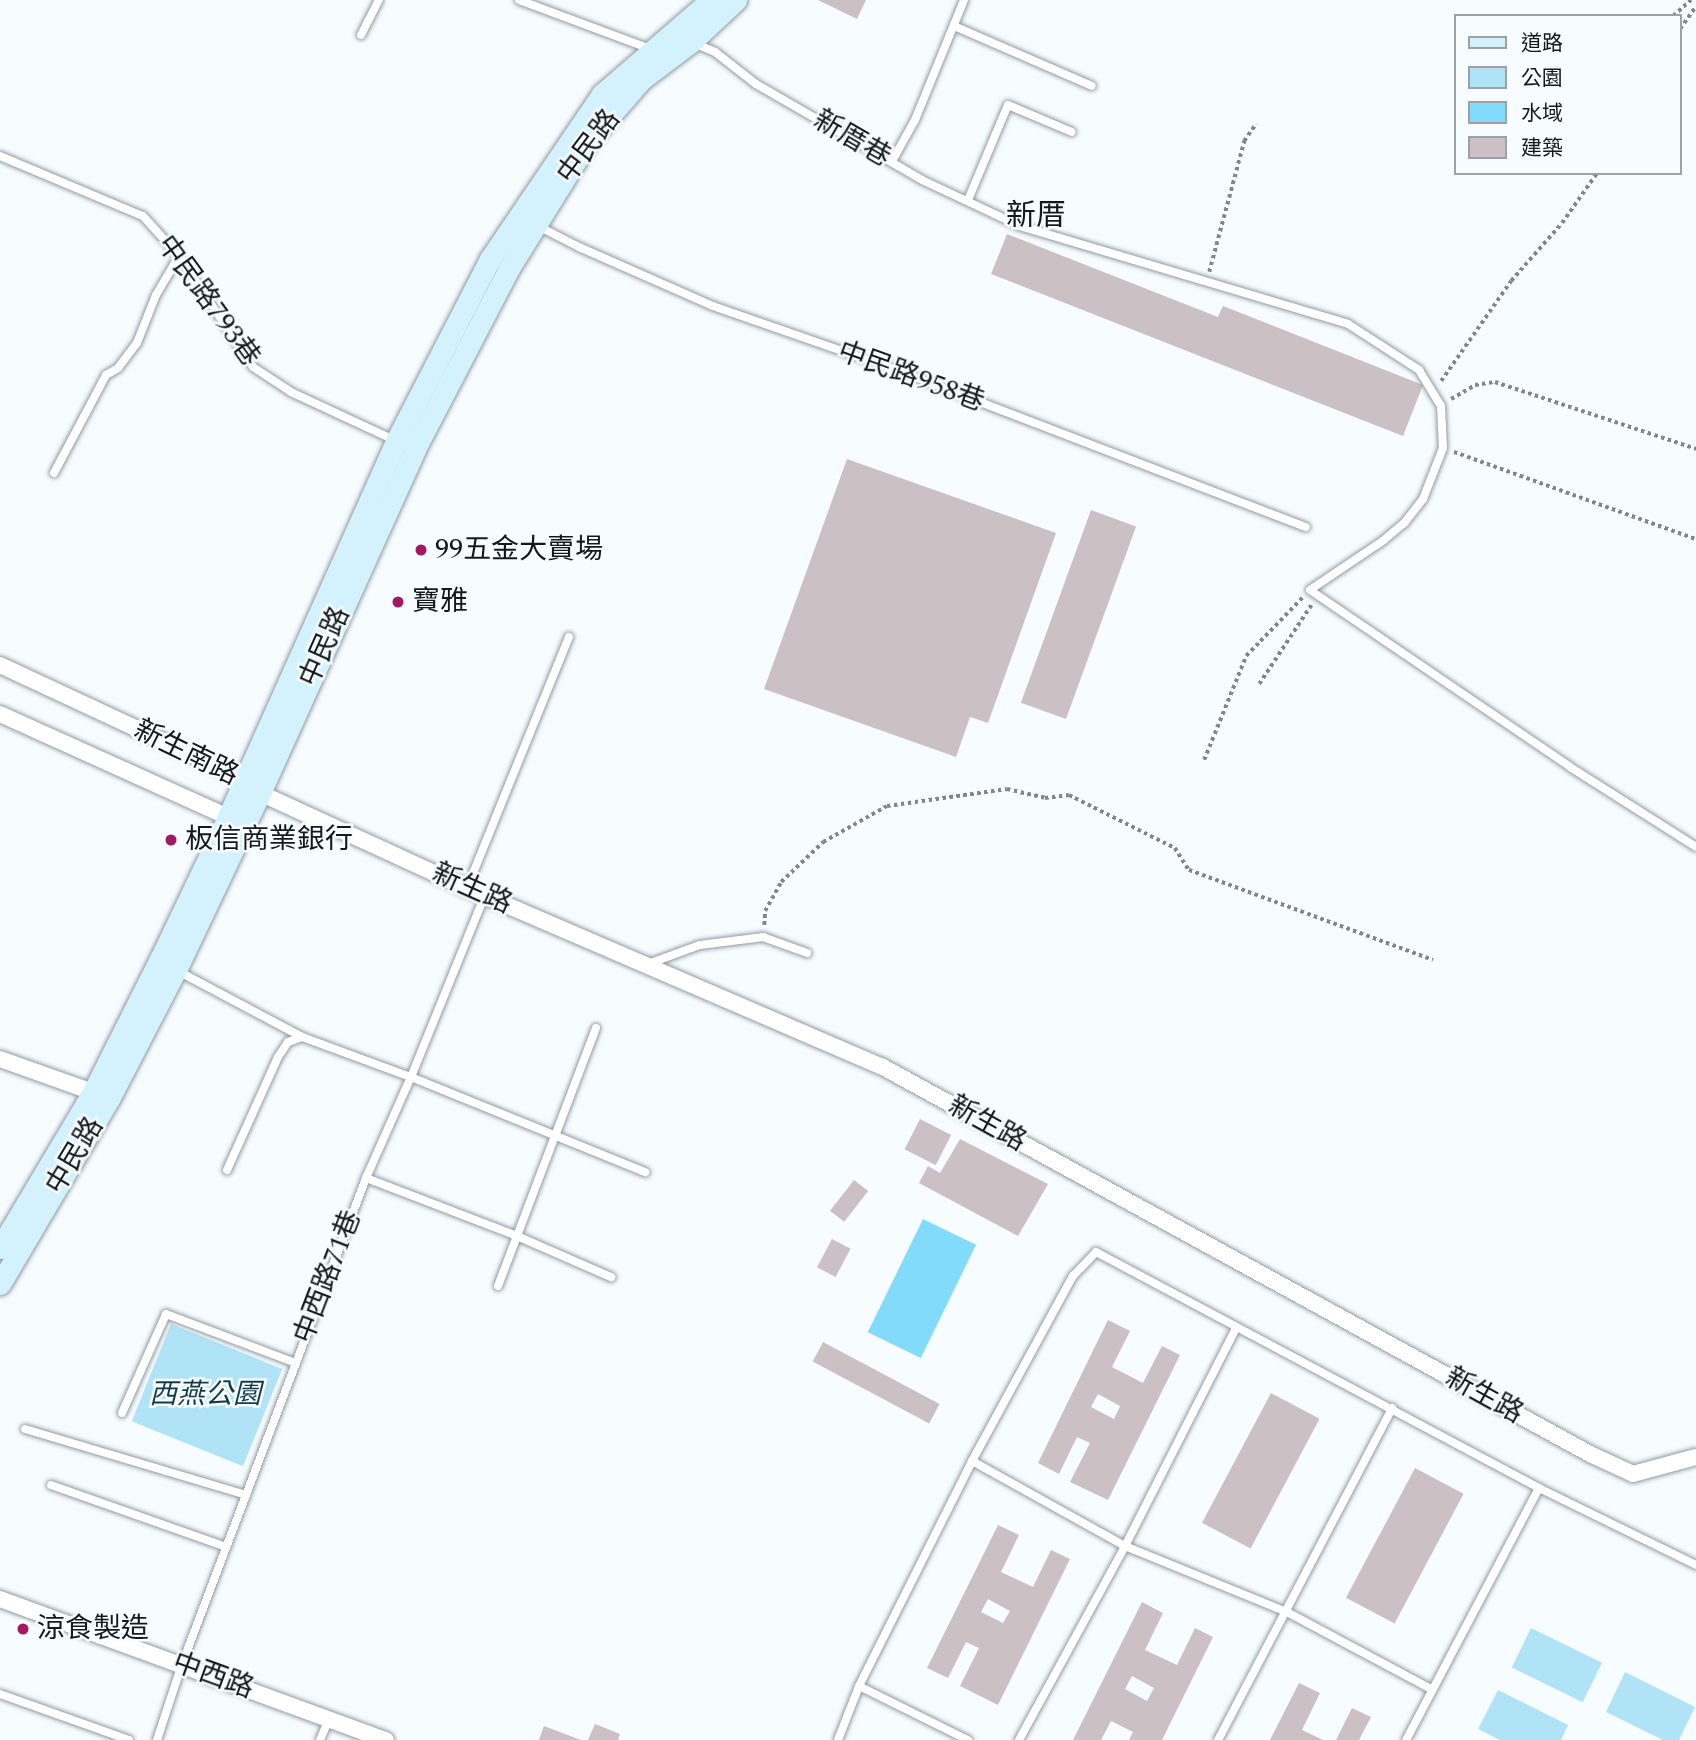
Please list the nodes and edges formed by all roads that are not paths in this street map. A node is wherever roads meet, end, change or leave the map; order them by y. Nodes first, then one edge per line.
1 (379, 0) edge
2 (519, 0) edge
3 (710, 0) edge
4 (736, 0) edge
5 (964, 0) edge
6 (954, 26) junction
7 (362, 35) dead end
8 (691, 42) junction
9 (654, 50) junction
10 (1092, 86) dead end
11 (1072, 132) dead end
12 (0, 156) edge
13 (892, 162) junction
14 (968, 200) junction
15 (527, 220) junction
16 (179, 256) junction
17 (405, 445) junction
18 (54, 473) dead end
19 (1306, 527) dead end
20 (569, 637) dead end
21 (0, 665) edge
22 (0, 714) edge
23 (252, 786) junction
24 (228, 817) junction
25 (1696, 847) edge
26 (467, 888) junction
27 (485, 895) junction
28 (807, 953) dead end
29 (646, 965) junction
30 (176, 970) junction
31 (596, 1028) dead end
32 (302, 1037) junction
33 (0, 1059) edge
34 (411, 1077) junction
35 (101, 1095) junction
36 (554, 1135) junction
37 (228, 1170) dead end
38 (645, 1172) dead end
39 (366, 1178) junction
40 (517, 1236) junction
41 (0, 1248) edge
42 (611, 1277) dead end
43 (0, 1284) edge
44 (498, 1286) dead end
45 (1236, 1328) junction
46 (296, 1363) junction
47 (1392, 1408) junction
48 (122, 1413) dead end
49 (25, 1429) dead end
50 (1696, 1457) edge
51 (972, 1461) junction
52 (51, 1485) dead end
53 (1539, 1488) junction
54 (246, 1495) junction
55 (1125, 1546) junction
56 (226, 1547) junction
57 (1696, 1565) edge
58 (0, 1599) edge
59 (1287, 1612) junction
60 (182, 1664) junction
61 (859, 1686) junction
62 (1432, 1689) junction
63 (0, 1694) edge
64 (329, 1719) junction
65 (129, 1740) edge
66 (157, 1740) edge
67 (320, 1740) edge
68 (386, 1740) edge
69 (838, 1740) edge
70 (968, 1740) edge
71 (1019, 1740) edge
72 (1218, 1740) edge
73 (1406, 1740) edge

1 - 7 lane
2 - 9 lane
3 - 9 main road, 中民路
4 - 8 main road, 中民路
5 - 6 lane
6 - 10 lane
6 - 13 lane
8 - 9 lane
8 - 13 lane, 新厝巷
8 - 15 main road, 中民路
9 - 15 main road, 中民路
11 - 14 lane
12 - 16 lane, 中民路793巷
13 - 14 lane, 新厝巷
14 - 25 lane, 新厝巷
15 - 17 main road, 中民路
15 - 19 lane, 中民路958巷
16 - 17 lane, 中民路793巷
16 - 18 lane
17 - 23 main road, 中民路
20 - 26 lane
21 - 23 street, 新生南路
22 - 24 street, 新生南路
23 - 24 main road, 中民路
23 - 26 street, 新生路
23 - 30 main road, 中民路
24 - 35 main road, 中民路
26 - 27 street, 新生路
27 - 29 street, 新生路
27 - 34 lane, 中西路71巷
28 - 29 lane
29 - 50 street, 新生路
30 - 32 lane
30 - 35 main road, 中民路
31 - 36 lane
32 - 34 lane
32 - 37 lane
33 - 35 street
34 - 36 lane
34 - 39 lane, 中西路71巷
35 - 41 main road, 中民路
35 - 43 main road, 中民路
36 - 38 lane
36 - 40 lane
39 - 40 lane
39 - 46 lane, 中西路71巷
40 - 42 lane
40 - 44 lane
45 - 47 lane
45 - 51 lane
45 - 55 lane
46 - 48 lane
46 - 54 lane, 中西路71巷
47 - 53 lane
47 - 59 lane
49 - 54 lane
51 - 55 lane
51 - 61 lane
52 - 56 lane
53 - 57 lane
53 - 62 lane
54 - 56 lane, 中西路71巷
55 - 59 lane
55 - 71 lane
56 - 60 lane, 中西路71巷
58 - 60 street, 中西路
59 - 62 lane
59 - 72 lane
60 - 64 street, 中西路
60 - 66 lane, 中西路71巷
61 - 69 lane
61 - 70 lane
62 - 73 lane
63 - 65 lane
64 - 67 lane
64 - 68 street, 中西路

